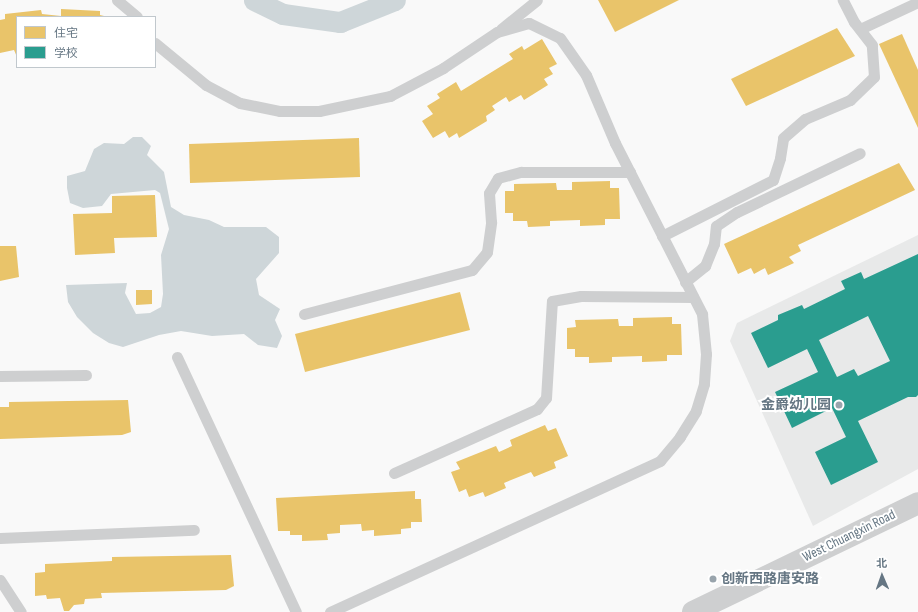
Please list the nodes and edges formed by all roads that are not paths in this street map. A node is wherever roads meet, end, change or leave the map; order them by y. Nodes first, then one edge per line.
1 (117, 0) edge
2 (537, 0) edge
3 (843, 0) edge
4 (918, 2) edge
5 (136, 16) edge
6 (860, 29) junction
7 (497, 32) junction
8 (156, 44) edge
9 (860, 153) dead end
10 (630, 172) junction
11 (662, 236) junction
12 (685, 282) junction
13 (693, 297) junction
14 (304, 314) dead end
15 (177, 357) dead end
16 (86, 375) dead end
17 (0, 376) edge
18 (394, 474) dead end
19 (918, 503) edge
20 (194, 530) dead end
21 (0, 538) edge
22 (0, 580) edge
23 (344, 609) edge
24 (21, 612) edge
25 (296, 612) edge
26 (330, 612) edge
27 (693, 612) edge

1 - 5 lane
2 - 7 lane
3 - 6 lane
4 - 6 lane
6 - 11 lane
7 - 8 lane
7 - 10 lane
9 - 12 lane
10 - 11 lane
10 - 14 lane
11 - 12 lane
12 - 13 lane
13 - 18 lane
13 - 23 lane
15 - 25 lane
16 - 17 lane
19 - 27 street, West Chuangxin Road
20 - 21 lane
22 - 24 lane
23 - 26 lane

